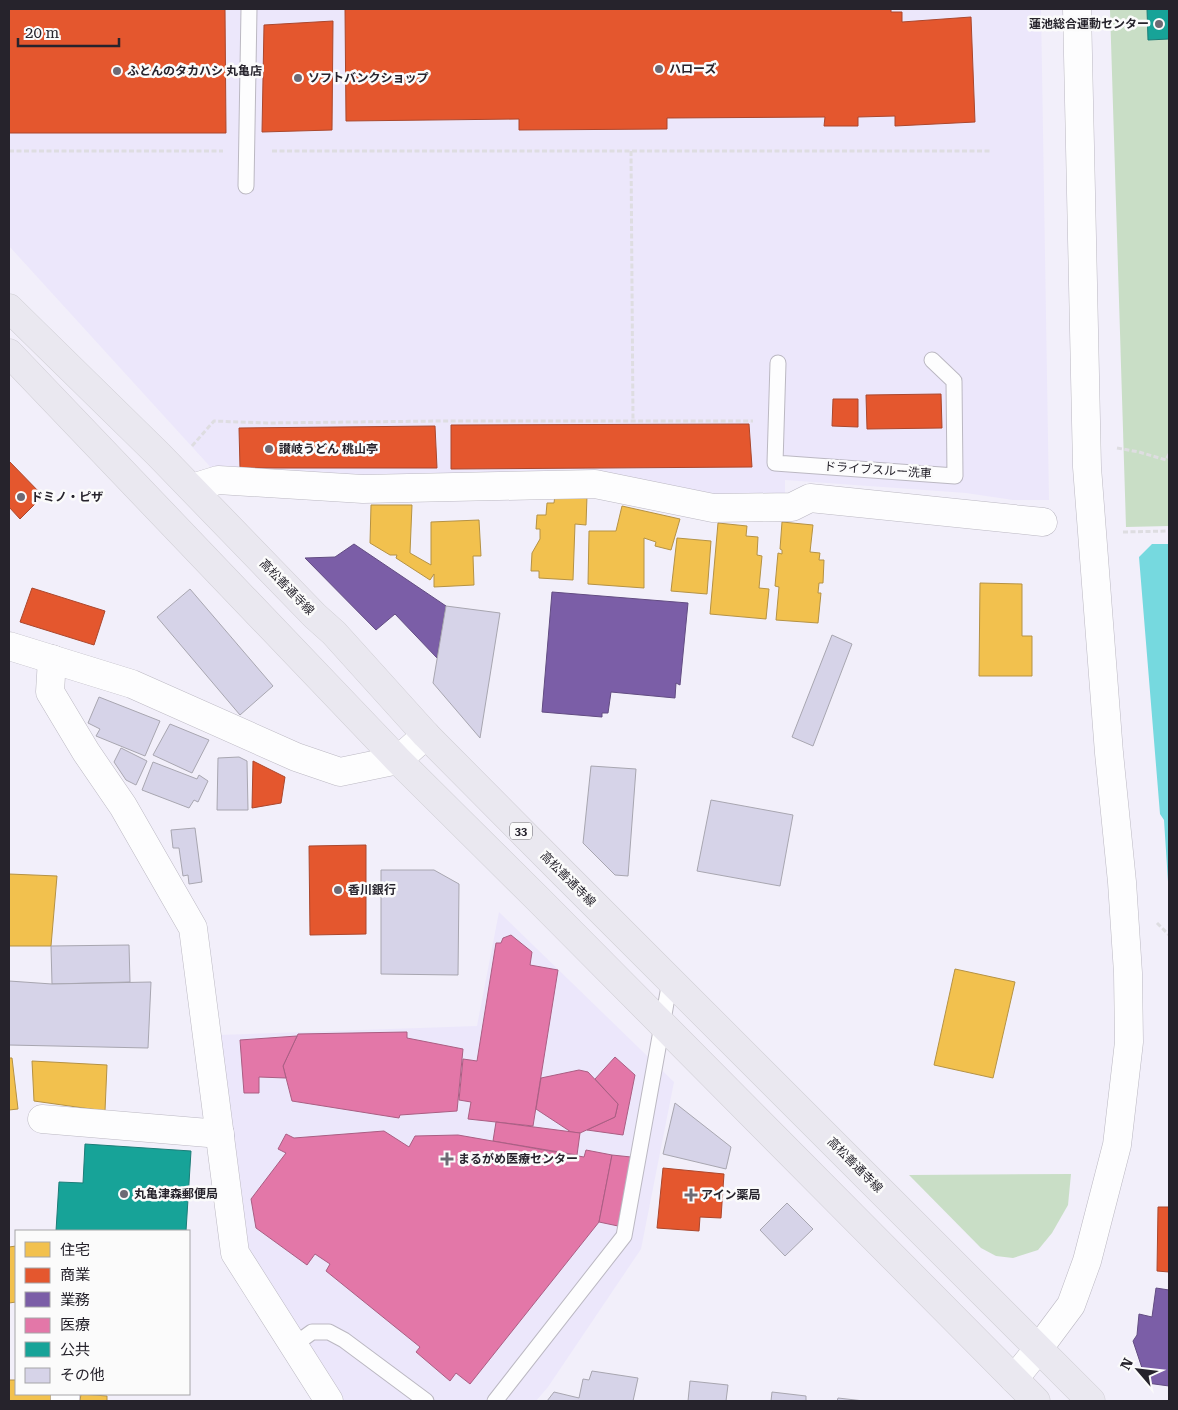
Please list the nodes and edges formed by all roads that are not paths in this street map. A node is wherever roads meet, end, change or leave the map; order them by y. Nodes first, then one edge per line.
1 (249, 9) edge
2 (1077, 9) edge
3 (246, 186) dead end
4 (9, 308) edge
5 (9, 353) edge
6 (932, 360) dead end
7 (778, 363) dead end
8 (192, 488) junction
9 (1043, 522) dead end
10 (9, 646) edge
11 (52, 659) junction
12 (426, 734) junction
13 (398, 760) junction
14 (670, 981) junction
15 (662, 1025) junction
16 (42, 1119) dead end
17 (220, 1134) junction
18 (294, 1346) junction
19 (1039, 1348) junction
20 (1014, 1379) junction
21 (329, 1401) edge
22 (426, 1401) edge
23 (495, 1401) edge
24 (1036, 1401) edge
25 (1091, 1401) edge

1 - 3 lane
2 - 19 street
4 - 8 main road, 高松善通寺線 / 33
5 - 13 main road
6 - 7 lane, ドライブスルー洗車
8 - 9 street
8 - 12 main road, 高松善通寺線 / 33
10 - 11 street
11 - 13 street
11 - 17 street
12 - 13 street
12 - 14 main road, 高松善通寺線 / 33
13 - 15 main road
14 - 15 lane
14 - 19 main road, 高松善通寺線 / 33
15 - 20 main road
15 - 23 lane
16 - 17 street
17 - 18 street
18 - 21 street
18 - 22 lane
19 - 20 street
19 - 25 main road, 高松善通寺線 / 33
20 - 24 main road

